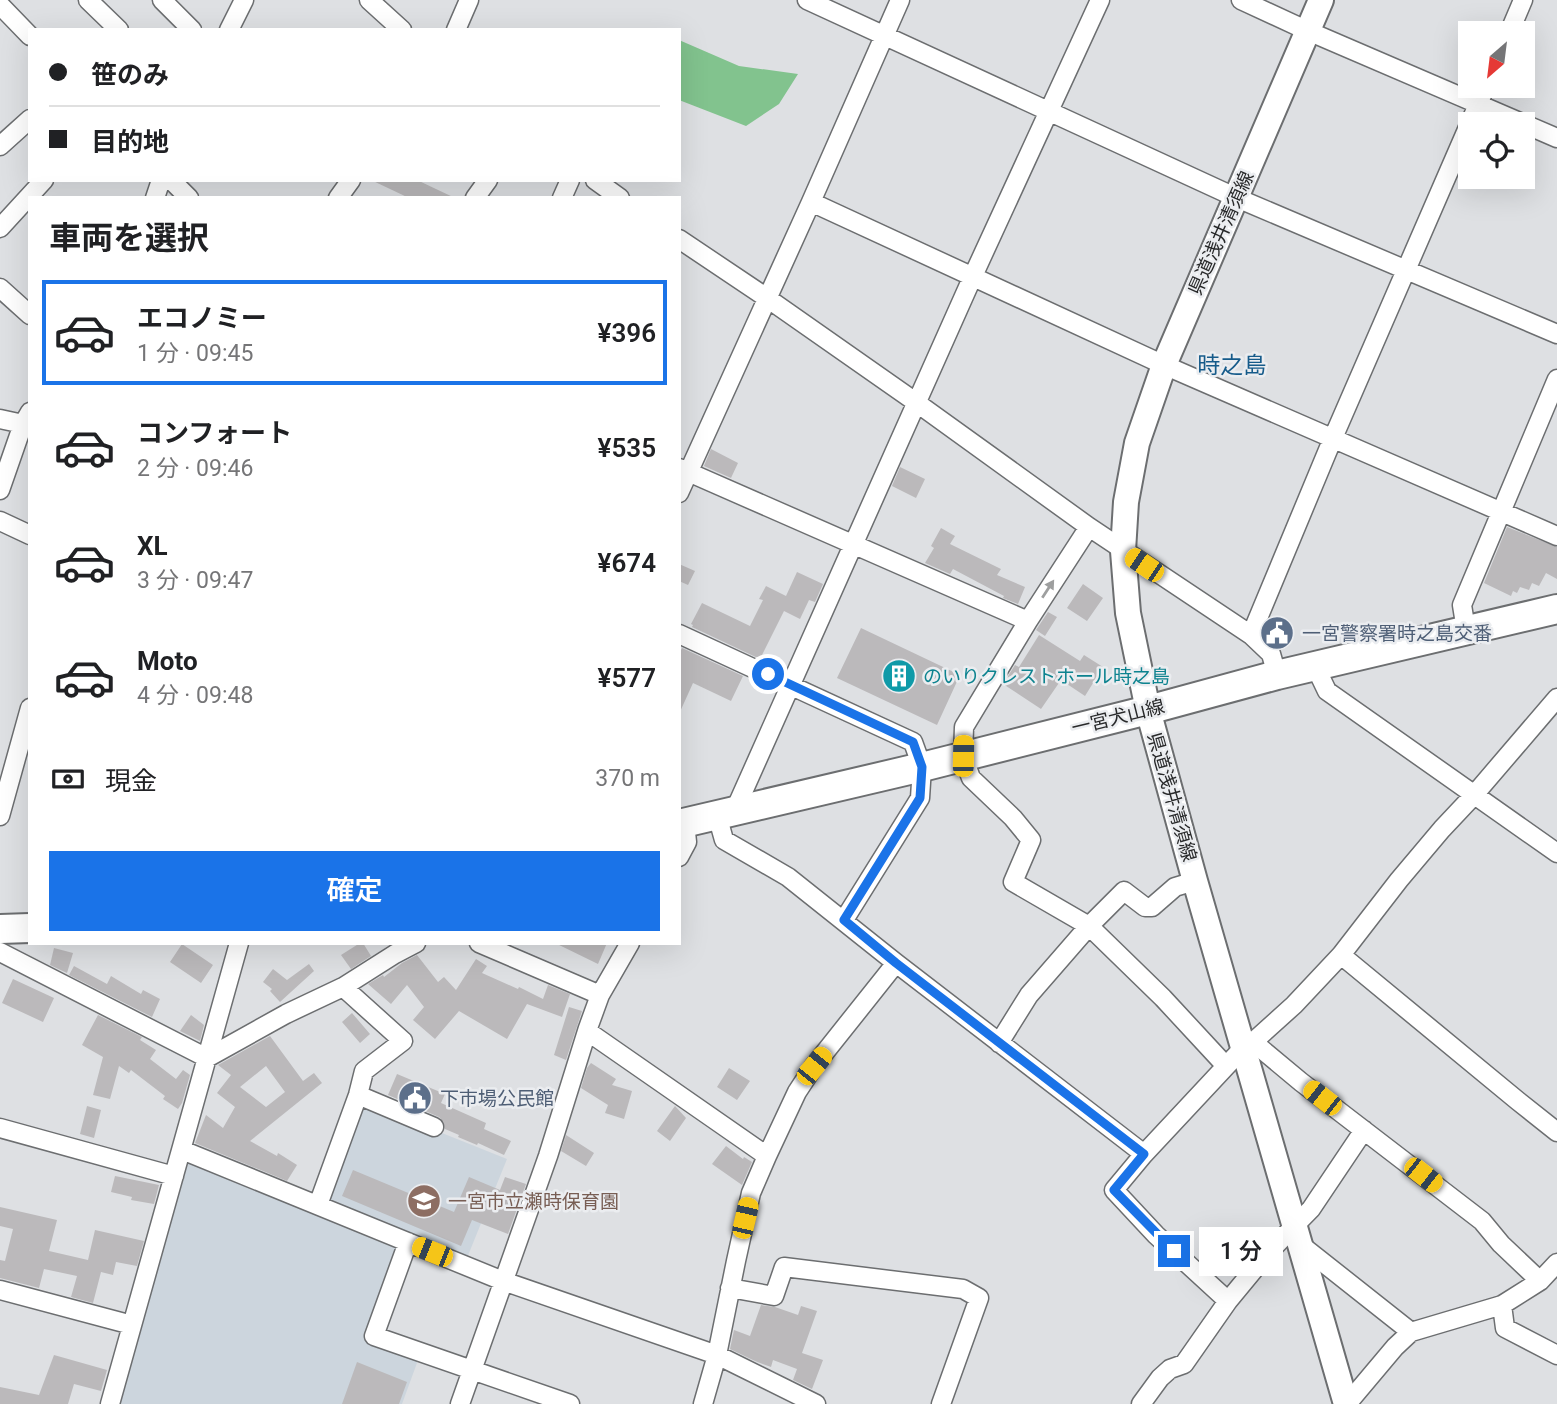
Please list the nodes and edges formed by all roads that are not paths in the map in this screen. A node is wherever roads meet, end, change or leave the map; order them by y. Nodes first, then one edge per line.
1 (88, 0) edge
2 (162, 0) edge
3 (244, 0) edge
4 (369, 0) edge
5 (469, 0) edge
6 (807, 0) edge
7 (900, 0) edge
8 (1100, 0) edge
9 (1241, 0) edge
10 (1321, 0) edge
11 (1523, 0) edge
12 (0, 5) edge
13 (1514, 21) edge
14 (117, 28) edge
15 (190, 28) edge
16 (230, 28) edge
17 (400, 28) edge
18 (457, 28) edge
19 (1308, 31) junction
20 (28, 34) edge
21 (884, 37) junction
22 (1481, 98) edge
23 (1478, 104) junction
24 (1049, 111) junction
25 (28, 121) edge
26 (1557, 138) edge
27 (0, 146) edge
28 (42, 182) edge
29 (174, 182) edge
30 (598, 182) edge
31 (29, 196) edge
32 (187, 196) edge
33 (617, 196) edge
34 (28, 197) edge
35 (1237, 198) junction
36 (811, 202) junction
37 (0, 228) edge
38 (681, 240) edge
39 (1406, 270) junction
40 (973, 276) junction
41 (0, 288) edge
42 (767, 298) junction
43 (28, 313) edge
44 (1557, 334) edge
45 (1164, 365) junction
46 (1557, 379) edge
47 (917, 403) junction
48 (26, 418) edge
49 (0, 419) edge
50 (1333, 438) junction
51 (684, 470) edge
52 (0, 490) edge
53 (1502, 511) junction
54 (0, 521) edge
55 (1088, 527) junction
56 (28, 533) edge
57 (1557, 536) edge
58 (852, 544) junction
59 (1123, 551) junction
60 (1557, 608) edge
61 (1028, 621) junction
62 (1466, 630) junction
63 (681, 635) edge
64 (1251, 635) junction
65 (1315, 666) junction
66 (1277, 674) junction
67 (790, 684) junction
68 (1557, 698) edge
69 (1148, 710) junction
70 (28, 715) edge
71 (963, 756) junction
72 (922, 767) junction
73 (1474, 795) junction
74 (726, 814) junction
75 (0, 816) edge
76 (682, 824) edge
77 (681, 853) edge
78 (1557, 853) edge
79 (1195, 881) junction
80 (844, 920) junction
81 (1089, 926) junction
82 (28, 928) edge
83 (0, 929) edge
84 (238, 945) edge
85 (484, 945) edge
86 (629, 945) edge
87 (392, 949) edge
88 (0, 952) edge
89 (1341, 955) junction
90 (896, 963) junction
91 (343, 987) junction
92 (600, 995) junction
93 (587, 1031) junction
94 (999, 1042) junction
95 (1249, 1045) junction
96 (207, 1058) junction
97 (1227, 1066) junction
98 (358, 1095) junction
99 (434, 1127) dead end
100 (0, 1128) edge
101 (1364, 1130) junction
102 (1557, 1132) edge
103 (182, 1150) junction
104 (1144, 1154) junction
105 (767, 1156) junction
106 (174, 1176) junction
107 (318, 1205) junction
108 (1298, 1236) junction
109 (408, 1242) junction
110 (1557, 1262) edge
111 (503, 1281) junction
112 (1540, 1281) junction
113 (730, 1288) junction
114 (0, 1290) edge
115 (1228, 1301) junction
116 (1502, 1305) junction
117 (132, 1325) junction
118 (1411, 1332) junction
119 (717, 1355) junction
120 (1557, 1355) edge
121 (473, 1370) junction
122 (110, 1404) edge
123 (460, 1404) edge
124 (570, 1404) edge
125 (703, 1404) edge
126 (816, 1404) edge
127 (942, 1404) edge
128 (1141, 1404) edge
129 (1347, 1404) edge

1 - 14 street
2 - 15 street
3 - 16 street
4 - 17 street
5 - 18 street
6 - 21 street
7 - 21 street
8 - 24 street
9 - 19 street
10 - 19 main road, 県道浅井清須線
11 - 13 street
12 - 20 street
19 - 23 street
19 - 35 main road, 県道浅井清須線
21 - 24 street
21 - 36 street
22 - 23 street
23 - 26 street
23 - 39 street
24 - 35 street
24 - 40 street
25 - 27 street
28 - 31 street
29 - 32 street
30 - 33 street
34 - 37 street
35 - 39 street
35 - 45 main road, 県道浅井清須線
36 - 40 street
36 - 42 street
38 - 42 street
39 - 44 street
39 - 50 street
40 - 45 street
40 - 47 street
41 - 43 street
42 - 47 street
42 - 51 street
45 - 50 street
45 - 59 main road, 県道浅井清須線
46 - 53 street
47 - 55 street
47 - 58 street
48 - 49 street
48 - 52 street
50 - 53 street
50 - 64 street
51 - 58 street
53 - 57 street
53 - 62 street
54 - 56 street
55 - 59 street
61 -> 55 street
58 - 61 street
58 - 67 street
59 - 64 street
59 - 69 main road, 県道浅井清須線
60 - 62 main road, 一宮犬山線
61 - 71 street
62 - 65 main road, 一宮犬山線
63 - 67 street
64 - 66 street
65 - 66 main road, 一宮犬山線
65 - 73 street
66 - 69 main road, 一宮犬山線
67 - 72 street
67 - 74 street
68 - 73 street
69 - 71 main road, 一宮犬山線
69 - 79 main road, 県道浅井清須線
70 - 75 street
71 - 72 main road, 一宮犬山線
71 - 81 street
72 - 74 main road, 一宮犬山線
72 - 80 street
73 - 78 street
73 - 89 street
74 - 76 main road, 一宮犬山線
74 - 80 street
76 - 77 street
79 - 81 street
79 - 95 main road, 県道浅井清須線
80 - 90 street
81 - 94 street
81 - 97 street
82 - 83 main road
84 - 96 street
85 - 92 street
86 - 92 street
87 - 91 street
88 - 96 street
89 - 95 street
89 - 102 street
90 - 94 street
90 - 105 street
91 - 96 street
91 - 98 street
92 - 93 street
93 - 105 street
93 - 111 street
94 - 104 street
95 - 97 street
95 - 101 street
95 - 108 main road, 県道浅井清須線
96 - 103 street
97 - 104 street
98 - 99 street
98 - 107 street
100 - 106 street
101 - 108 street
101 - 112 street
103 - 106 street
103 - 107 street
104 - 115 street
105 - 113 street
106 - 117 street
107 - 109 street
108 - 115 street
108 - 118 street
108 - 129 main road, 県道浅井清須線
109 - 111 street
109 - 121 street
110 - 112 street
111 - 119 street
111 - 121 street
112 - 116 street
113 - 119 street
113 - 127 street
114 - 117 street
115 - 128 street
116 - 118 street
116 - 120 street
117 - 122 street
118 - 129 street
119 - 125 street
119 - 126 street
121 - 123 street
121 - 124 street

